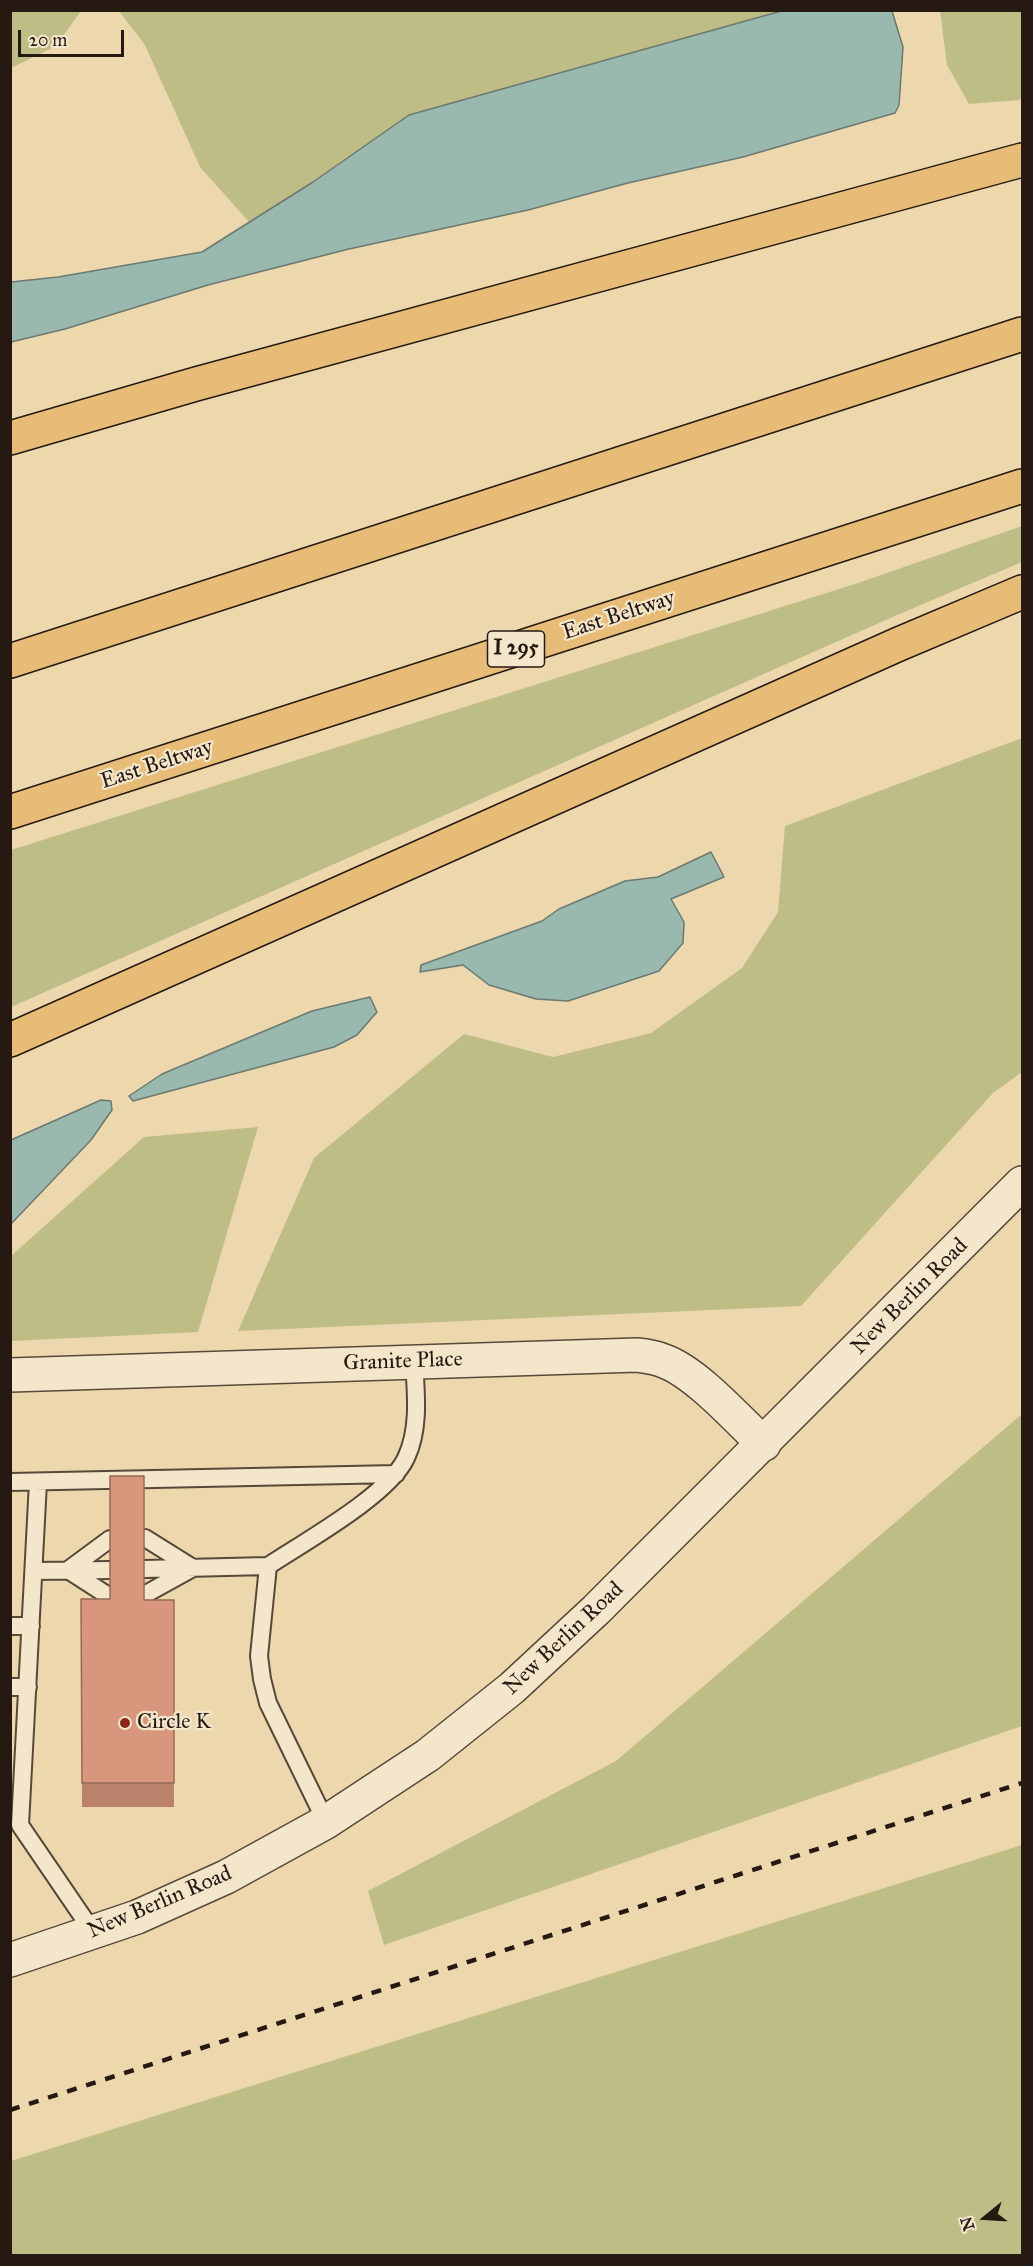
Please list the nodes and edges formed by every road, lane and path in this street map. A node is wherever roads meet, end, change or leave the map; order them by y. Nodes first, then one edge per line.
1 (1023, 160) edge
2 (1023, 334) edge
3 (10, 438) edge
4 (1023, 486) edge
5 (1023, 592) edge
6 (10, 661) edge
7 (10, 812) edge
8 (10, 1040) edge
9 (1023, 1183) edge
10 (414, 1362) junction
11 (10, 1375) edge
12 (764, 1444) junction
13 (396, 1474) junction
14 (10, 1482) edge
15 (38, 1482) junction
16 (144, 1538) edge
17 (110, 1539) edge
18 (268, 1566) junction
19 (194, 1568) junction
20 (110, 1569) edge
21 (144, 1569) edge
22 (68, 1570) junction
23 (35, 1571) junction
24 (144, 1595) edge
25 (110, 1597) edge
26 (10, 1626) edge
27 (31, 1626) junction
28 (10, 1687) edge
29 (28, 1687) junction
30 (17, 1740) edge
31 (16, 1789) edge
32 (326, 1822) junction
33 (15, 1826) edge
34 (93, 1932) junction
35 (10, 1960) edge

1 - 3 highway
2 - 6 highway
4 - 7 highway, East Beltway / I 295
5 - 8 highway
9 - 12 street, New Berlin Road
10 - 11 street, Granite Place
10 - 12 street, Granite Place
10 - 13 lane
12 - 32 street, New Berlin Road
13 - 15 lane
13 - 18 lane
14 - 15 lane
15 - 23 lane
16 - 19 lane
17 - 22 lane
18 - 19 lane
18 - 32 lane
19 - 21 lane
19 - 24 lane
20 - 22 lane
22 - 23 lane
22 - 25 lane
23 - 27 lane
26 - 27 lane
27 - 29 lane
28 - 29 lane
29 - 30 lane
30 - 31 lane
31 - 33 lane
32 - 34 street, New Berlin Road
33 - 34 lane
34 - 35 street, New Berlin Road

